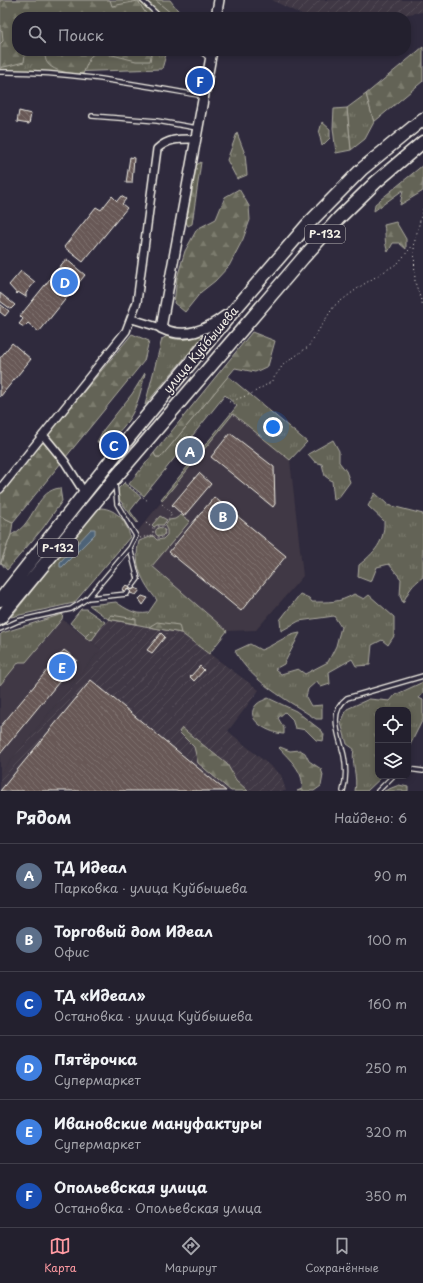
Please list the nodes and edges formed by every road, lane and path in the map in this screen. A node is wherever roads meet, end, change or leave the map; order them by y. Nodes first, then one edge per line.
1 (142, 0) edge
2 (219, 0) edge
3 (155, 12) edge
4 (217, 12) edge
5 (211, 56) edge
6 (0, 72) edge
7 (204, 96) junction
8 (92, 116) dead end
9 (423, 119) edge
10 (198, 128) junction
11 (195, 139) junction
12 (423, 142) edge
13 (423, 209) edge
14 (414, 244) junction
15 (423, 306) edge
16 (236, 308) junction
17 (132, 319) junction
18 (161, 328) junction
19 (229, 402) dead end
20 (43, 435) junction
21 (190, 451) dead end
22 (198, 461) dead end
23 (120, 480) junction
24 (0, 489) edge
25 (84, 492) junction
26 (148, 501) dead end
27 (162, 504) dead end
28 (146, 523) dead end
29 (163, 527) junction
30 (154, 529) junction
31 (153, 535) junction
32 (132, 541) junction
33 (130, 548) junction
34 (132, 587) dead end
35 (128, 592) dead end
36 (88, 598) junction
37 (0, 600) edge
38 (0, 618) edge
39 (0, 629) edge
40 (423, 676) edge
41 (411, 770) edge
42 (423, 772) edge
43 (390, 779) edge
44 (343, 791) edge
45 (378, 791) edge

1 - 3 lane
2 - 4 street
5 - 7 street
6 - 7 lane
7 - 10 street
8 - 10 lane
9 - 16 highway, улица Куйбышева / Р-132
10 - 11 street
11 - 17 street
11 - 18 street
12 - 23 highway, улица Куйбышева / Р-132
13 - 14 path
14 - 15 path
14 - 19 path
16 - 18 street
16 - 25 highway, улица Куйбышева / Р-132
17 - 18 street
17 - 20 street
20 - 24 street
20 - 25 street
21 - 22 path
23 - 26 path
23 - 32 lane
23 - 38 highway, улица Куйбышева / Р-132
25 - 37 highway, улица Куйбышева / Р-132
27 - 29 path
28 - 30 path
29 - 30 path
29 - 31 path
30 - 31 path
31 - 32 path
32 - 33 lane
33 - 34 lane
33 - 36 lane
35 - 36 lane
36 - 39 lane
40 - 44 lane
41 - 42 lane
43 - 45 lane

